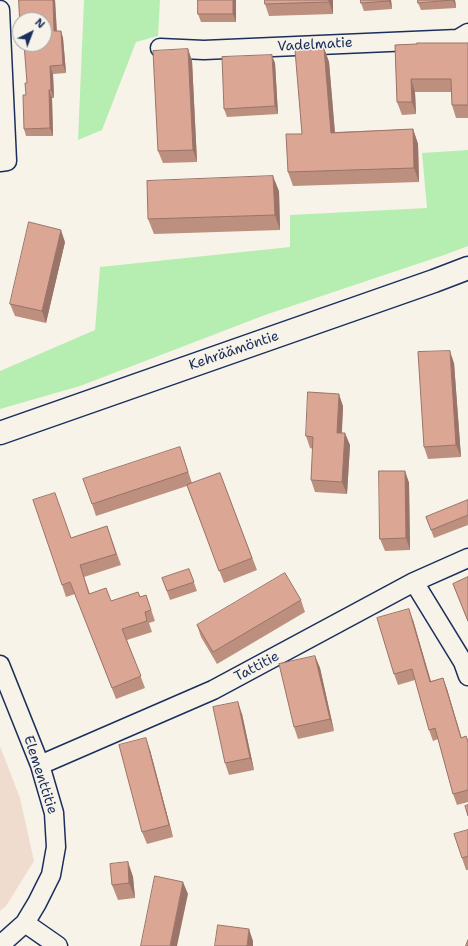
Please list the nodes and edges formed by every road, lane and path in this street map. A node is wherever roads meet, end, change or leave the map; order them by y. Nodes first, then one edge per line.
1 (0, 10) edge
2 (468, 33) edge
3 (160, 48) dead end
4 (0, 162) edge
5 (468, 268) edge
6 (0, 433) edge
7 (468, 558) edge
8 (414, 582) junction
9 (0, 665) edge
10 (468, 676) edge
11 (40, 765) junction
12 (25, 923) junction
13 (0, 943) edge
14 (58, 946) edge

1 - 4 street
2 - 3 street, Vadelmatie
5 - 6 street, Kehräämöntie
7 - 8 street, Tattitie
8 - 10 street
8 - 11 street, Tattitie
9 - 11 street, Elementtitie
11 - 12 street, Elementtitie
12 - 13 street, Elementtitie
12 - 14 street

